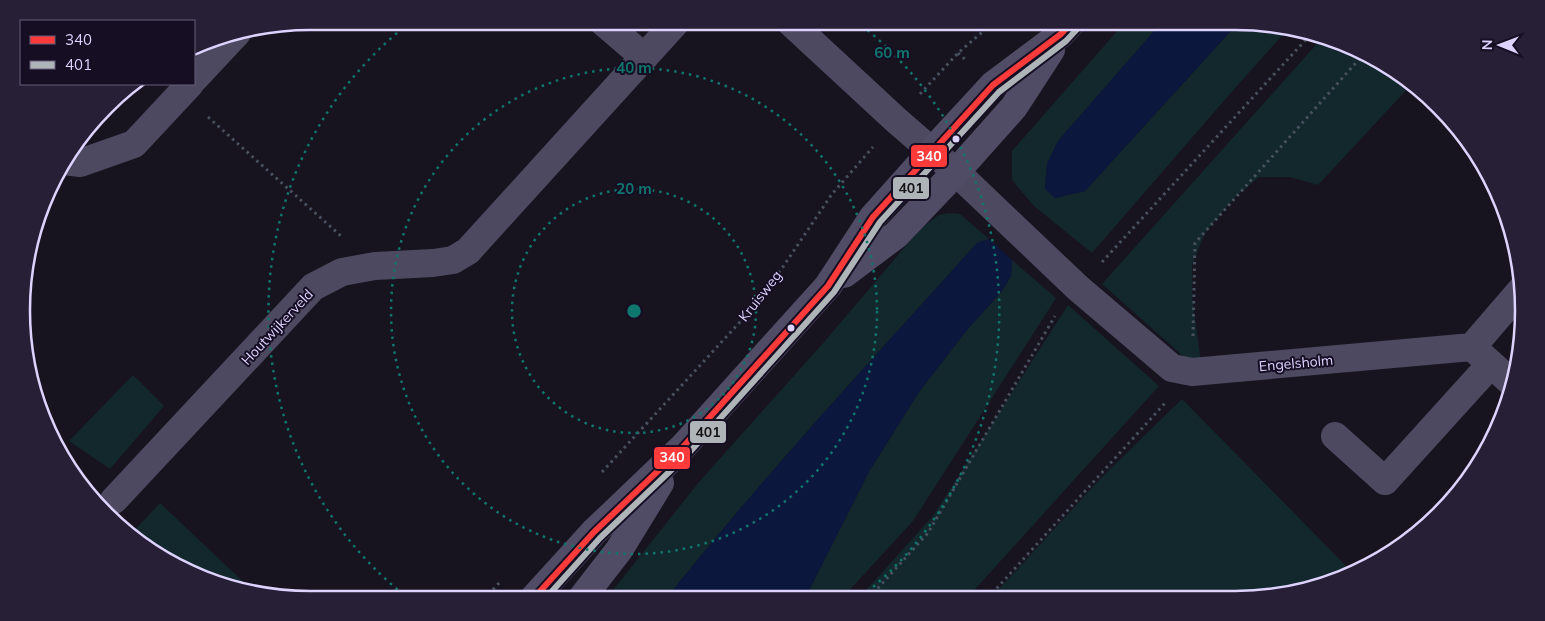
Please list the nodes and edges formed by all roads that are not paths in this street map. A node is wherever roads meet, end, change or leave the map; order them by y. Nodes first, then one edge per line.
1 (612, 30) edge
2 (669, 30) edge
3 (799, 30) edge
4 (1064, 30) edge
5 (1066, 30) edge
6 (229, 43) edge
7 (644, 57) junction
8 (195, 78) edge
9 (188, 85) edge
10 (932, 151) junction
11 (73, 162) edge
12 (956, 172) junction
13 (828, 286) junction
14 (1515, 302) edge
15 (1482, 356) junction
16 (1506, 378) edge
17 (1336, 436) dead end
18 (682, 448) junction
19 (114, 500) dead end
20 (540, 591) edge
21 (587, 591) edge

1 - 7 street
2 - 7 street, Houtwijkerveld
3 - 10 street
4 - 10 street
5 - 12 street
6 - 8 street
7 - 19 street, Houtwijkerveld
9 - 11 street
10 - 12 street, Engelsholm
10 - 13 street
12 - 13 street
12 - 15 street, Engelsholm
13 - 18 street
14 - 15 street
15 - 16 street
15 - 17 street
18 - 20 street
18 - 21 street

